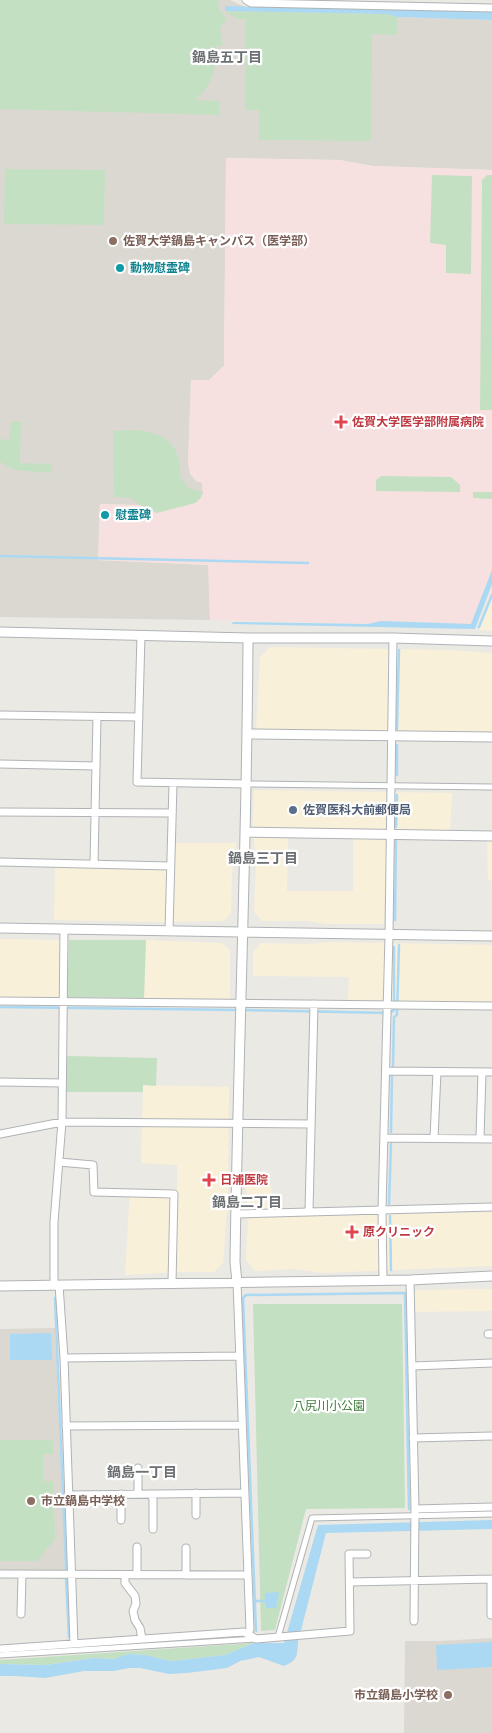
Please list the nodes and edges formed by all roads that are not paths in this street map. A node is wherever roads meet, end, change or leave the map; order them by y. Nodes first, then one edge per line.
1 (246, 0) edge
2 (340, 2) edge
3 (388, 3) edge
4 (455, 4) edge
5 (492, 8) edge
6 (0, 632) edge
7 (141, 635) junction
8 (248, 638) junction
9 (393, 638) junction
10 (492, 642) edge
11 (0, 715) edge
12 (97, 717) junction
13 (139, 717) junction
14 (247, 734) junction
15 (391, 735) junction
16 (492, 737) edge
17 (0, 764) edge
18 (96, 766) junction
19 (173, 784) junction
20 (246, 784) junction
21 (391, 785) junction
22 (492, 787) edge
23 (0, 812) edge
24 (96, 813) junction
25 (172, 813) junction
26 (245, 832) junction
27 (389, 834) junction
28 (492, 836) edge
29 (0, 862) edge
30 (94, 864) junction
31 (170, 866) junction
32 (0, 928) edge
33 (64, 929) junction
34 (169, 930) junction
35 (241, 932) junction
36 (389, 935) junction
37 (492, 936) edge
38 (0, 1001) edge
39 (63, 1006) junction
40 (492, 1006) edge
41 (239, 1008) junction
42 (314, 1009) junction
43 (388, 1009) junction
44 (386, 1071) junction
45 (437, 1072) junction
46 (482, 1072) junction
47 (492, 1072) edge
48 (0, 1082) edge
49 (62, 1083) junction
50 (62, 1122) junction
51 (238, 1123) junction
52 (311, 1124) junction
53 (0, 1134) edge
54 (384, 1138) junction
55 (434, 1138) junction
56 (480, 1138) junction
57 (492, 1139) edge
58 (59, 1162) junction
59 (492, 1207) edge
60 (382, 1210) junction
61 (309, 1211) junction
62 (236, 1214) junction
63 (492, 1276) edge
64 (383, 1279) junction
65 (410, 1280) junction
66 (237, 1282) junction
67 (172, 1283) junction
68 (0, 1286) edge
69 (57, 1286) junction
70 (240, 1356) junction
71 (64, 1358) junction
72 (492, 1363) edge
73 (413, 1366) junction
74 (242, 1425) junction
75 (66, 1426) junction
76 (492, 1436) edge
77 (413, 1438) junction
78 (138, 1468) dead end
79 (196, 1493) junction
80 (245, 1493) junction
81 (121, 1494) junction
82 (138, 1494) junction
83 (150, 1494) junction
84 (68, 1495) junction
85 (492, 1507) edge
86 (492, 1514) edge
87 (196, 1515) dead end
88 (415, 1515) junction
89 (121, 1520) dead end
90 (152, 1528) dead end
91 (137, 1547) dead end
92 (186, 1548) dead end
93 (367, 1554) dead end
94 (0, 1574) edge
95 (22, 1574) junction
96 (71, 1574) junction
97 (248, 1574) junction
98 (125, 1575) junction
99 (137, 1575) junction
100 (186, 1575) junction
101 (491, 1579) edge
102 (415, 1581) junction
103 (350, 1582) junction
104 (21, 1614) dead end
105 (491, 1616) edge
106 (414, 1621) dead end
107 (248, 1634) junction
108 (281, 1637) junction
109 (142, 1639) junction
110 (256, 1639) junction
111 (74, 1644) junction
112 (0, 1649) edge
113 (0, 1655) edge

1 - 2 street
2 - 3 street
3 - 4 street
4 - 5 street
6 - 7 street
7 - 8 street
7 - 13 street
8 - 9 street
8 - 14 street
9 - 10 street
9 - 15 street
11 - 12 street
12 - 13 street
12 - 18 street
13 - 19 street
14 - 15 street
14 - 20 street
15 - 16 street
15 - 21 street
17 - 18 street
18 - 24 street
19 - 20 street
19 - 25 street
20 - 21 street
20 - 26 street
21 - 22 street
21 - 27 street
23 - 24 street
24 - 25 street
24 - 30 street
25 - 31 street
26 - 27 street
26 - 35 street
27 - 28 street
27 - 36 street
29 - 30 street
30 - 31 street
31 - 34 street
32 - 33 street
33 - 34 street
33 - 39 street
34 - 35 street
35 - 36 street
35 - 41 street
36 - 37 street
36 - 43 street
38 - 39 street
39 - 41 street
39 - 49 street
40 - 43 street
41 - 42 street
41 - 51 street
42 - 43 street
42 - 52 street
43 - 44 street
44 - 45 street
44 - 54 street
45 - 46 street
45 - 55 street
46 - 47 street
46 - 56 street
48 - 49 street
49 - 50 street
50 - 51 street
50 - 53 street
50 - 58 street
51 - 52 street
51 - 62 street
52 - 61 street
54 - 55 street
54 - 60 street
55 - 56 street
56 - 57 street
58 - 67 street
58 - 69 street
59 - 60 street
60 - 61 street
60 - 64 street
61 - 62 street
62 - 66 street
63 - 65 street
64 - 65 street
64 - 66 street
65 - 73 street
66 - 67 street
66 - 70 street
67 - 69 street
68 - 69 street
69 - 71 street
70 - 71 street
70 - 74 street
71 - 75 street
72 - 73 street
73 - 77 street
74 - 75 street
74 - 80 street
75 - 84 street
76 - 77 street
77 - 88 street
78 - 82 street
79 - 80 street
79 - 83 street
79 - 87 street
80 - 97 street
81 - 82 street
81 - 84 street
81 - 89 street
82 - 83 street
83 - 90 street
84 - 96 street
85 - 88 street
86 - 88 street
88 - 102 street
88 - 108 street
91 - 99 street
92 - 100 street
93 - 103 street
94 - 95 street
95 - 96 street
95 - 104 street
96 - 98 street
96 - 111 street
97 - 100 street
97 - 107 street
98 - 99 street
98 - 109 street
99 - 100 street
101 - 102 street
101 - 105 street
102 - 103 street
102 - 106 street
103 - 108 street
107 - 109 street
107 - 110 street
108 - 110 street
109 - 111 street
110 - 113 street
111 - 112 street

